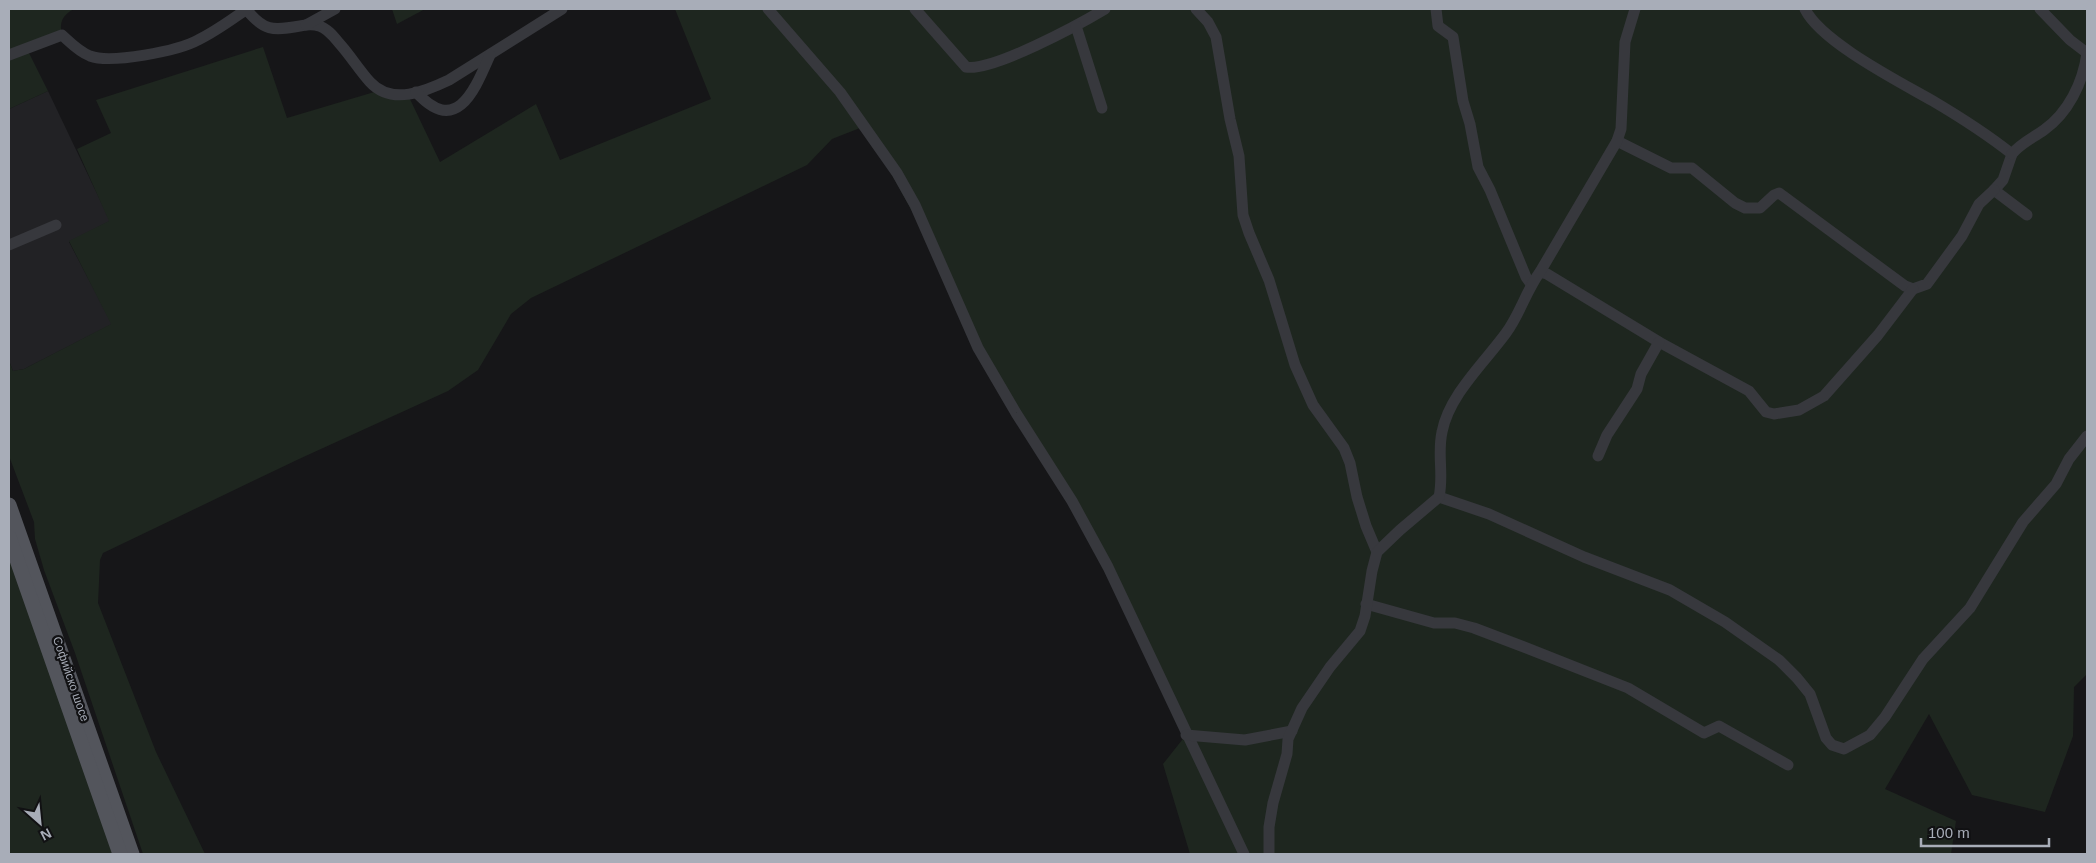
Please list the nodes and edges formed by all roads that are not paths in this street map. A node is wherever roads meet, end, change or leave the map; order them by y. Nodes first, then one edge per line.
1 (247, 9) edge
2 (335, 9) edge
3 (562, 9) edge
4 (768, 9) edge
5 (915, 9) edge
6 (1105, 9) edge
7 (1196, 9) edge
8 (1436, 9) edge
9 (1635, 9) edge
10 (1805, 9) edge
11 (2040, 9) edge
12 (306, 25) junction
13 (1076, 26) junction
14 (2087, 53) edge
15 (490, 55) junction
16 (9, 56) edge
17 (416, 92) junction
18 (1102, 108) dead end
19 (1618, 141) junction
20 (2012, 154) junction
21 (1994, 190) junction
22 (2027, 215) dead end
23 (56, 225) dead end
24 (9, 245) edge
25 (1540, 272) junction
26 (1531, 284) junction
27 (1913, 289) junction
28 (1659, 342) junction
29 (2087, 436) edge
30 (1598, 456) dead end
31 (1439, 497) junction
32 (9, 505) edge
33 (9, 537) edge
34 (1377, 552) junction
35 (1366, 604) junction
36 (1186, 735) junction
37 (1290, 735) junction
38 (1788, 765) dead end
39 (120, 854) edge
40 (132, 854) edge
41 (1244, 854) edge
42 (1269, 854) edge

1 - 12 street
1 - 16 street
2 - 12 street
3 - 15 street
4 - 36 street
5 - 13 street
6 - 13 street
7 - 34 street
8 - 26 street
9 - 19 street
10 - 20 street
11 - 14 street
12 - 17 street
13 - 18 street
14 - 20 street
15 - 17 street
15 - 17 street
19 - 25 street
19 - 27 street
20 - 21 street
21 - 22 street
21 - 27 street
23 - 24 street
25 - 26 street
25 - 28 street
26 - 31 street
27 - 28 street
28 - 30 street
29 - 31 street
31 - 34 street
32 - 40 main road, Софийско шосе
33 - 39 main road, Софийско шосе
34 - 35 street
35 - 37 street
35 - 38 street
36 - 37 street
36 - 41 street
37 - 42 street

